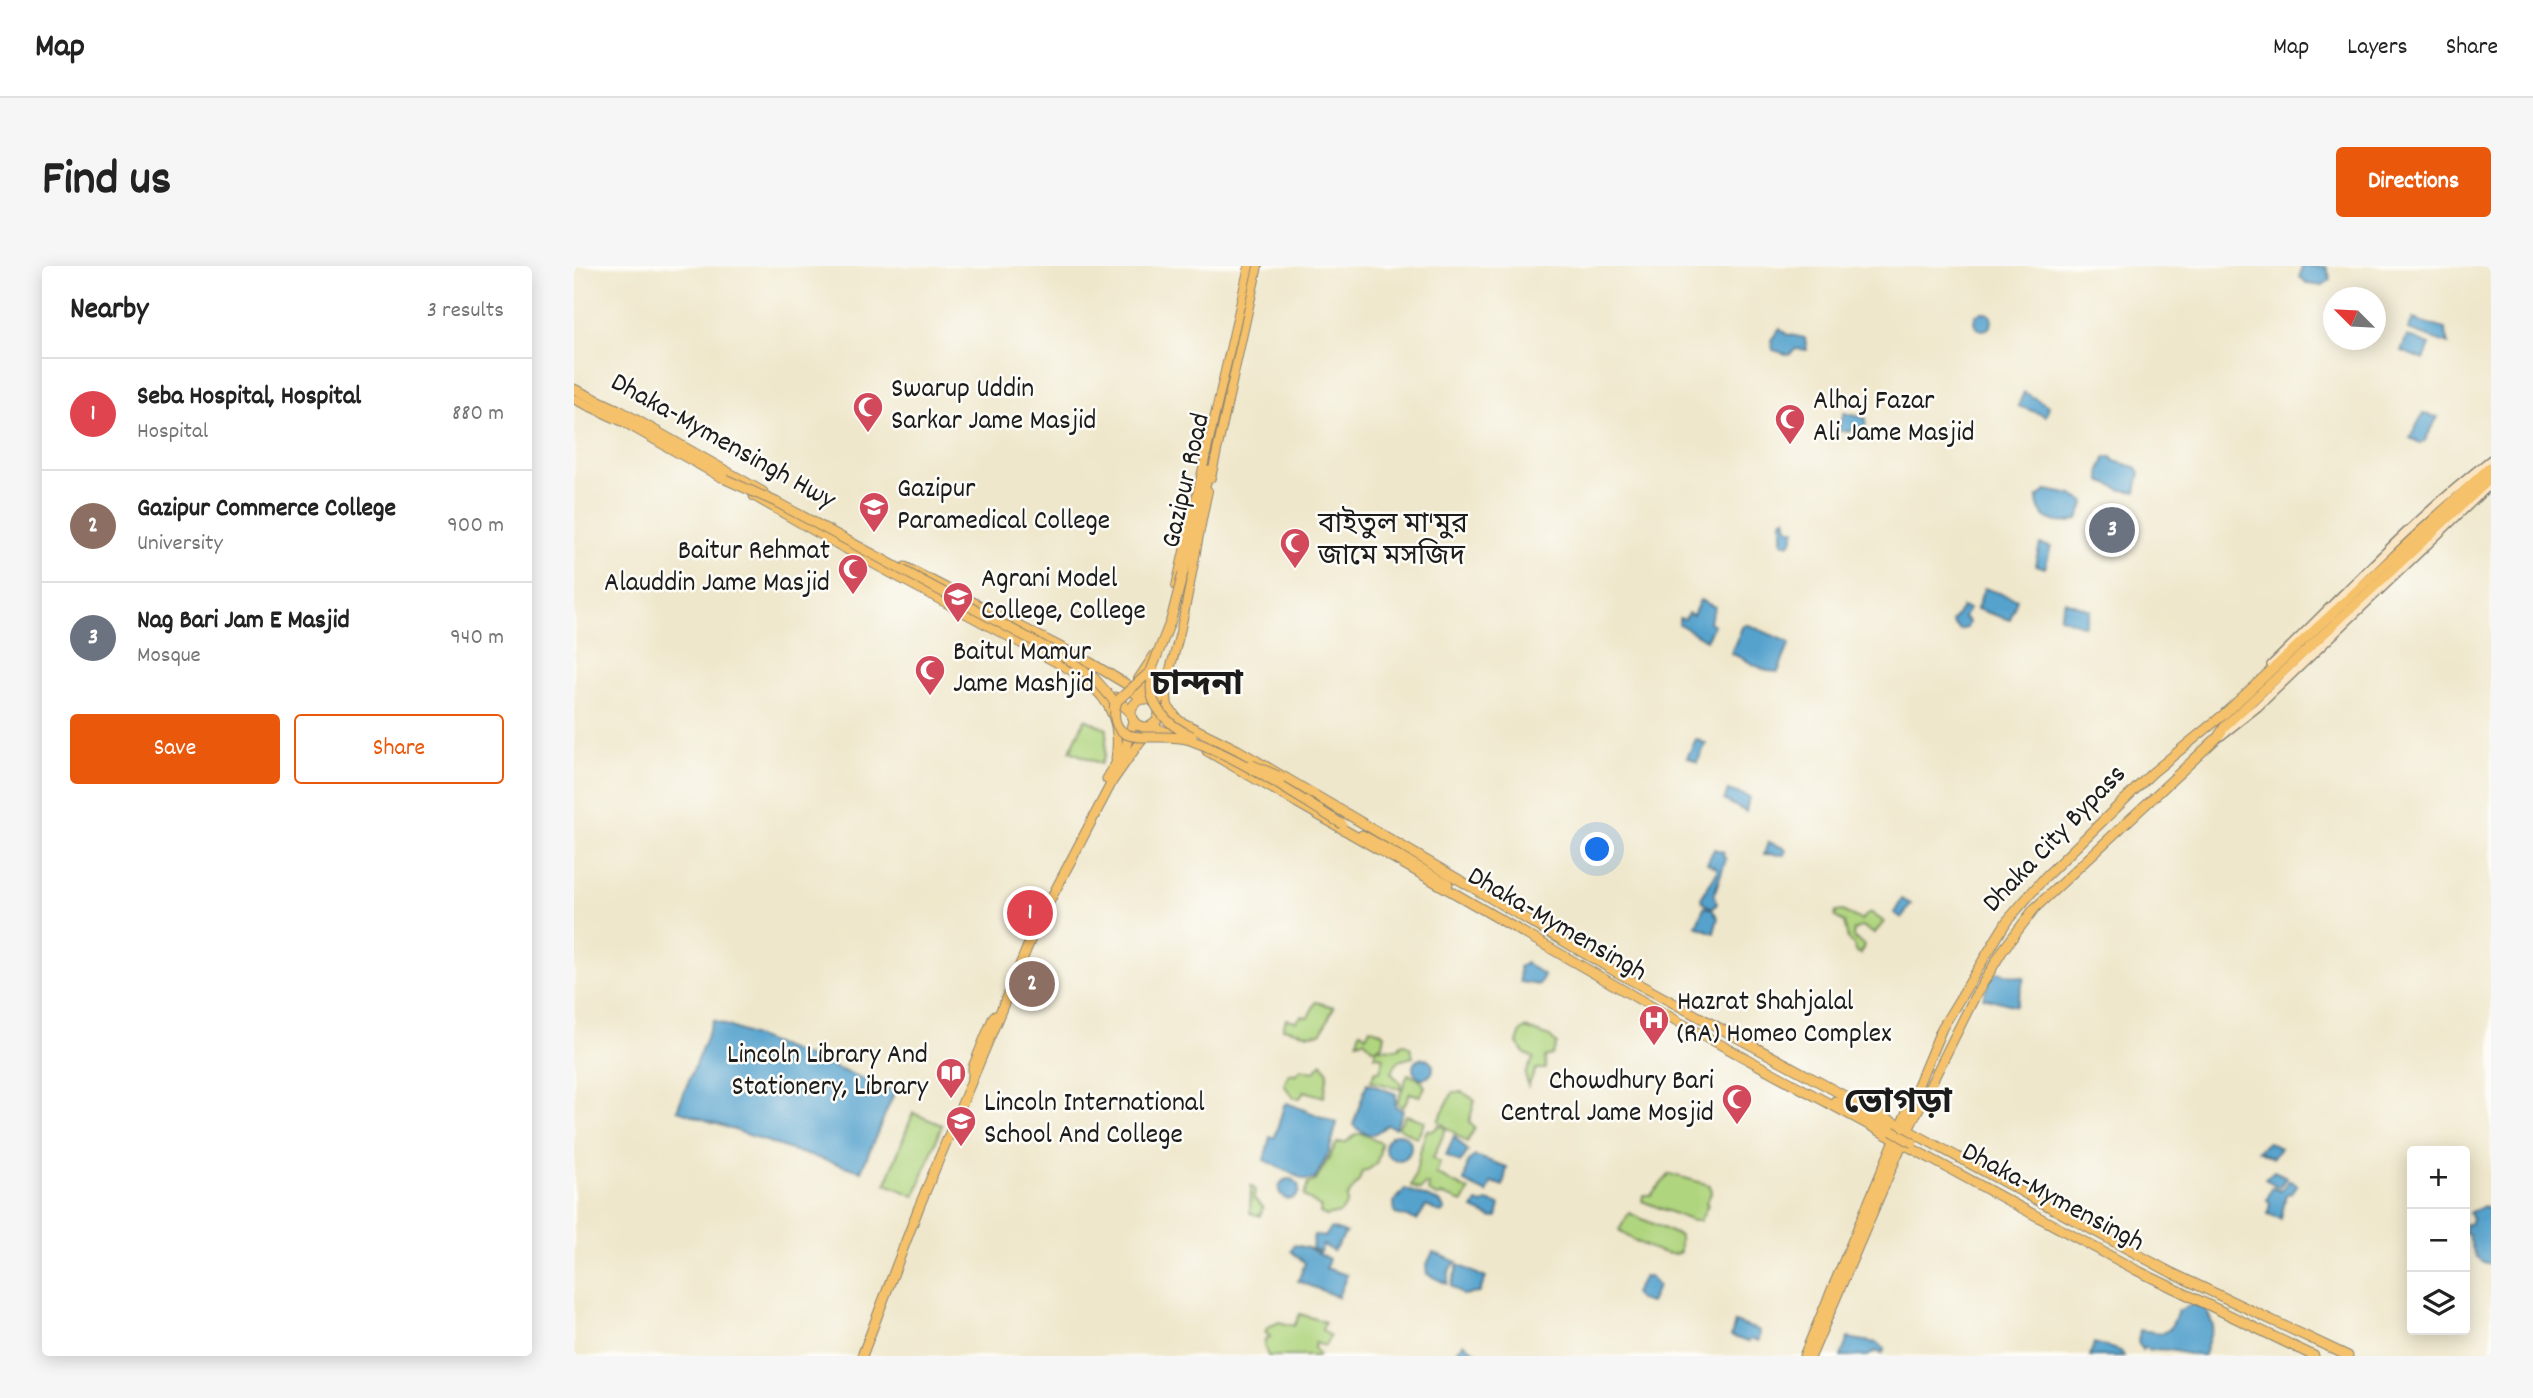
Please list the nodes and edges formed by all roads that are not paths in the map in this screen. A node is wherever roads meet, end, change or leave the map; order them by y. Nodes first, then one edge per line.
1 (1254, 266) edge
2 (574, 389) edge
3 (574, 399) edge
4 (2491, 459) edge
5 (2491, 466) edge
6 (1207, 471) junction
7 (2491, 478) edge
8 (725, 479) junction
9 (2491, 483) edge
10 (1185, 573) junction
11 (1148, 665) junction
12 (1075, 671) junction
13 (1166, 683) junction
14 (1126, 684) junction
15 (1141, 699) junction
16 (1114, 709) junction
17 (1158, 709) junction
18 (1132, 717) junction
19 (2213, 722) junction
20 (1151, 726) junction
21 (1188, 726) junction
22 (2218, 737) junction
23 (1116, 764) junction
24 (1283, 778) junction
25 (1346, 826) junction
26 (1360, 839) junction
27 (973, 1076) junction
28 (1899, 1134) junction
29 (1913, 1143) dead end
30 (862, 1356) edge
31 (1804, 1356) edge
32 (1811, 1356) edge
33 (2314, 1356) edge
34 (2348, 1356) edge

1 - 6 main road, Gazipur Road
1 - 13 main road, Gazipur Road
2 - 14 highway, Dhaka-Mymensingh Hwy
3 - 8 highway, Dhaka-Mymensingh Hwy
4 - 19 main road
5 - 19 highway, Dhaka City Bypass
6 - 10 highway
6 - 11 main road, Gazipur Road
7 - 22 highway, Dhaka City Bypass
8 - 12 highway, Dhaka-Mymensingh Hwy
8 - 16 highway, bridge
9 - 22 main road
10 - 16 highway, bridge
10 - 24 highway, bridge
11 - 14 main road, Gazipur Road
11 - 15 main road
12 - 18 highway, Dhaka-Mymensingh Hwy
12 - 23 highway
13 - 17 main road, Gazipur Road
13 - 21 main road
14 - 15 highway, Dhaka-Mymensingh Hwy
15 - 17 highway, Dhaka-Mymensingh
15 - 18 highway
16 - 25 highway, bridge
17 - 20 highway
17 - 21 highway, Dhaka-Mymensingh
18 - 20 highway, Dhaka-Mymensingh
18 - 23 highway
19 - 28 highway, Dhaka City Bypass
20 - 26 highway, Dhaka-Mymensingh
20 - 27 highway
21 - 24 highway, Dhaka-Mymensingh
22 - 28 highway, Dhaka City Bypass
23 - 27 highway
24 - 28 highway, Dhaka-Mymensingh
25 - 26 highway
25 - 28 highway
26 - 28 highway, Dhaka-Mymensingh
27 - 30 highway
28 - 29 highway, bridge
28 - 31 highway, Dhaka City Bypass
28 - 32 highway
28 - 33 highway, Dhaka-Mymensingh
28 - 34 highway

